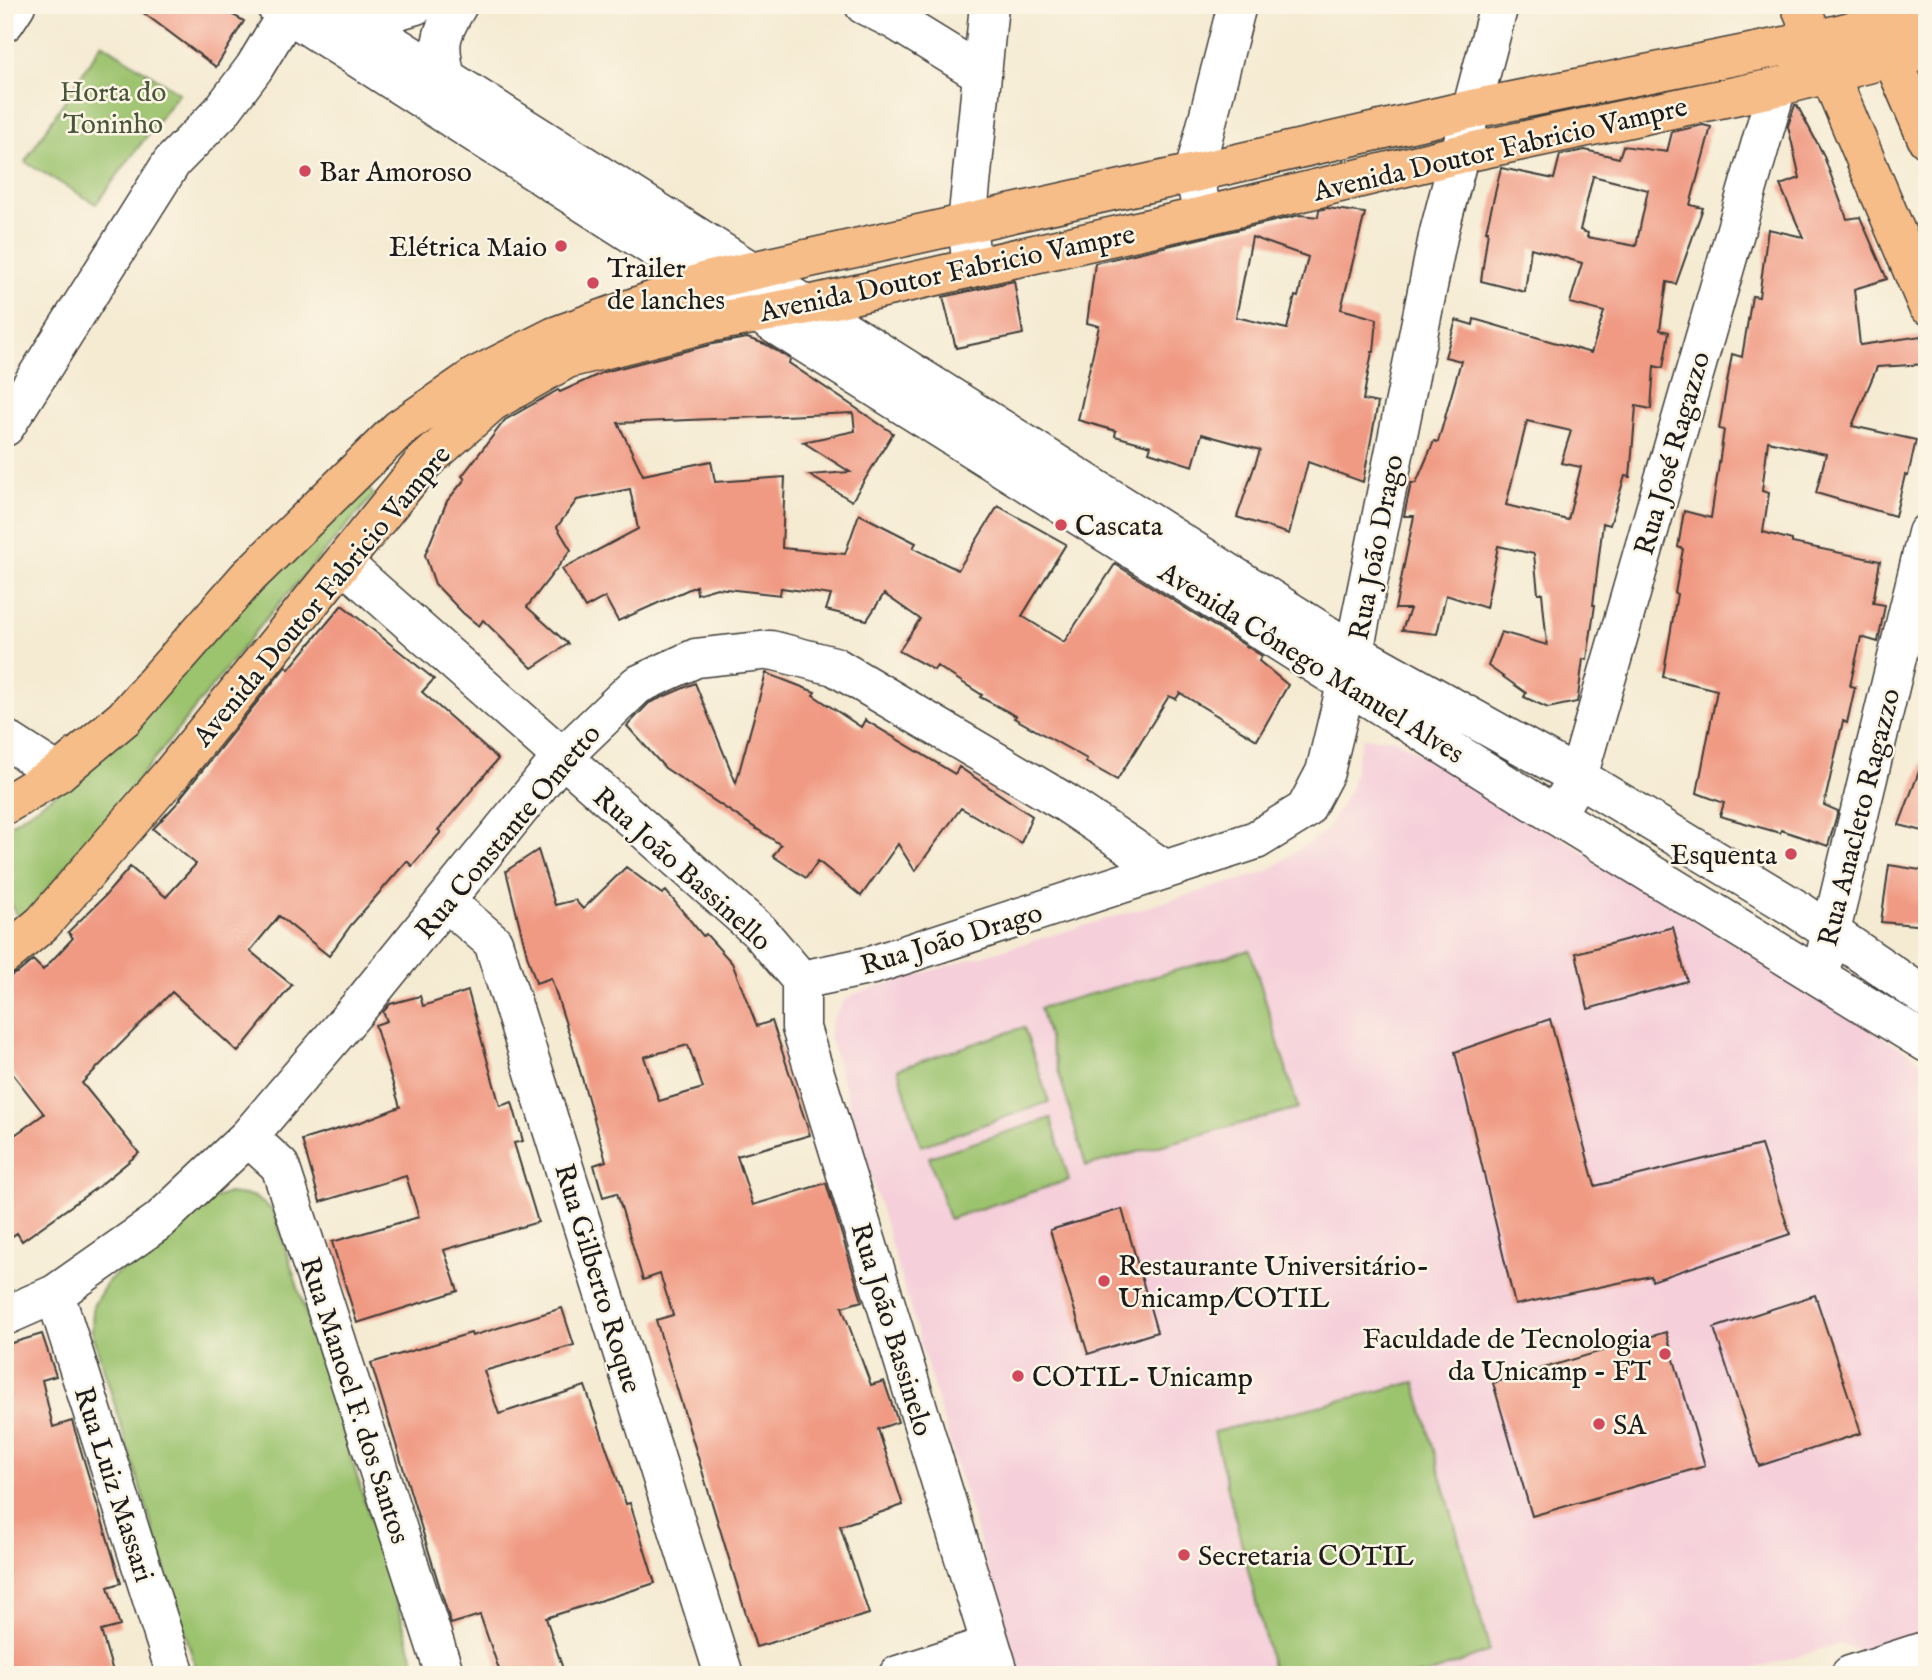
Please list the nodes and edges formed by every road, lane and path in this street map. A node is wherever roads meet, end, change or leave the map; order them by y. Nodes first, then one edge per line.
1 (16, 5) edge
2 (416, 5) edge
3 (458, 5) edge
4 (864, 5) edge
5 (989, 5) edge
6 (1237, 5) edge
7 (1499, 5) edge
8 (1800, 5) edge
9 (282, 9) edge
10 (336, 9) edge
11 (1927, 12) edge
12 (5, 22) edge
13 (1892, 34) edge
14 (1815, 40) junction
15 (982, 74) junction
16 (1829, 76) junction
17 (446, 78) junction
18 (1777, 87) junction
19 (1472, 108) junction
20 (1927, 139) edge
21 (1460, 154) junction
22 (1194, 173) junction
23 (1203, 216) junction
24 (967, 224) junction
25 (972, 268) junction
26 (753, 271) junction
27 (706, 281) junction
28 (1923, 285) edge
29 (807, 305) junction
30 (759, 314) junction
31 (5, 427) edge
32 (1927, 533) edge
33 (343, 563) junction
34 (1350, 667) junction
35 (5, 739) edge
36 (561, 758) junction
37 (58, 773) junction
38 (1578, 776) junction
39 (5, 805) edge
40 (1555, 815) junction
41 (1164, 869) junction
42 (445, 901) junction
43 (1831, 934) junction
44 (5, 955) edge
45 (1818, 978) junction
46 (801, 980) junction
47 (1927, 998) edge
48 (1927, 1043) edge
49 (248, 1137) junction
50 (55, 1294) junction
51 (5, 1316) edge
52 (1927, 1650) edge
53 (995, 1660) edge
54 (176, 1675) edge
55 (445, 1675) edge
56 (724, 1675) edge
57 (898, 1675) edge
58 (1850, 1675) edge

1 - 12 street
2 - 10 street
3 - 17 street
4 - 15 street
5 - 15 street
6 - 22 street
7 - 19 street, Rua João Drago
8 - 14 main road
9 - 27 street, Avenida Cônego Manuel Alves
9 - 31 street
10 - 17 street, Avenida Cônego Manuel Alves
11 - 13 main road, Avenida Doutor Fabricio Vampre
13 - 14 main road, Avenida Doutor Fabricio Vampre
13 - 16 main road, Avenida Doutor Fabricio Vampre
13 - 20 main road
14 - 16 main road
14 - 19 main road, Avenida Doutor Fabricio Vampre
15 - 24 street
16 - 18 main road, Avenida Doutor Fabricio Vampre
16 - 28 main road
17 - 26 street, Avenida Cônego Manuel Alves
18 - 21 main road, Avenida Doutor Fabricio Vampre
18 - 38 street, Rua José Ragazzo
19 - 21 street, Rua João Drago
19 - 22 main road, Avenida Doutor Fabricio Vampre
21 - 23 main road, Avenida Doutor Fabricio Vampre
21 - 34 street, Rua João Drago
22 - 23 street
22 - 24 main road, Avenida Doutor Fabricio Vampre
23 - 25 main road, Avenida Doutor Fabricio Vampre
24 - 25 street
24 - 26 main road, Avenida Doutor Fabricio Vampre
25 - 29 main road, Avenida Doutor Fabricio Vampre
26 - 27 main road, Avenida Doutor Fabricio Vampre
26 - 29 street, Avenida Cônego Manuel Alves
27 - 30 street, Avenida Cônego Manuel Alves
27 - 37 main road, Avenida Doutor Fabricio Vampre
29 - 30 main road, Avenida Doutor Fabricio Vampre
29 - 34 street, Avenida Cônego Manuel Alves
30 - 33 main road, Avenida Doutor Fabricio Vampre
30 - 34 street, Avenida Cônego Manuel Alves
32 - 43 street, Rua Anacleto Ragazzo
33 - 36 street, Rua João Bassinello
33 - 44 main road, Avenida Doutor Fabricio Vampre
34 - 38 street, Avenida Cônego Manuel Alves
34 - 40 street, Avenida Cônego Manuel Alves
34 - 41 street, Rua João Drago
35 - 37 street
36 - 41 street, Rua Constante Ometto
36 - 42 street, Rua Constante Ometto
36 - 46 street, Rua João Bassinello
37 - 39 main road, Avenida Doutor Fabricio Vampre
38 - 40 street, Rua José Ragazzo
38 - 43 street, Avenida Cônego Manuel Alves
40 - 45 street, Avenida Cônego Manuel Alves
41 - 46 street, Rua João Drago
42 - 49 street, Rua Constante Ometto
42 - 56 street, Rua Gilberto Roque
43 - 45 street, Rua Anacleto Ragazzo
43 - 47 street, Avenida Cônego Manuel Alves
45 - 48 street, Avenida Cônego Manuel Alves
46 - 53 street, Rua João Bassinelo
49 - 50 street, Rua Constante Ometto
49 - 55 street, Rua Manoel F. dos Santos
50 - 51 street, Rua Constante Ometto
50 - 54 street, Rua Luiz Massari
52 - 58 street
53 - 57 street

